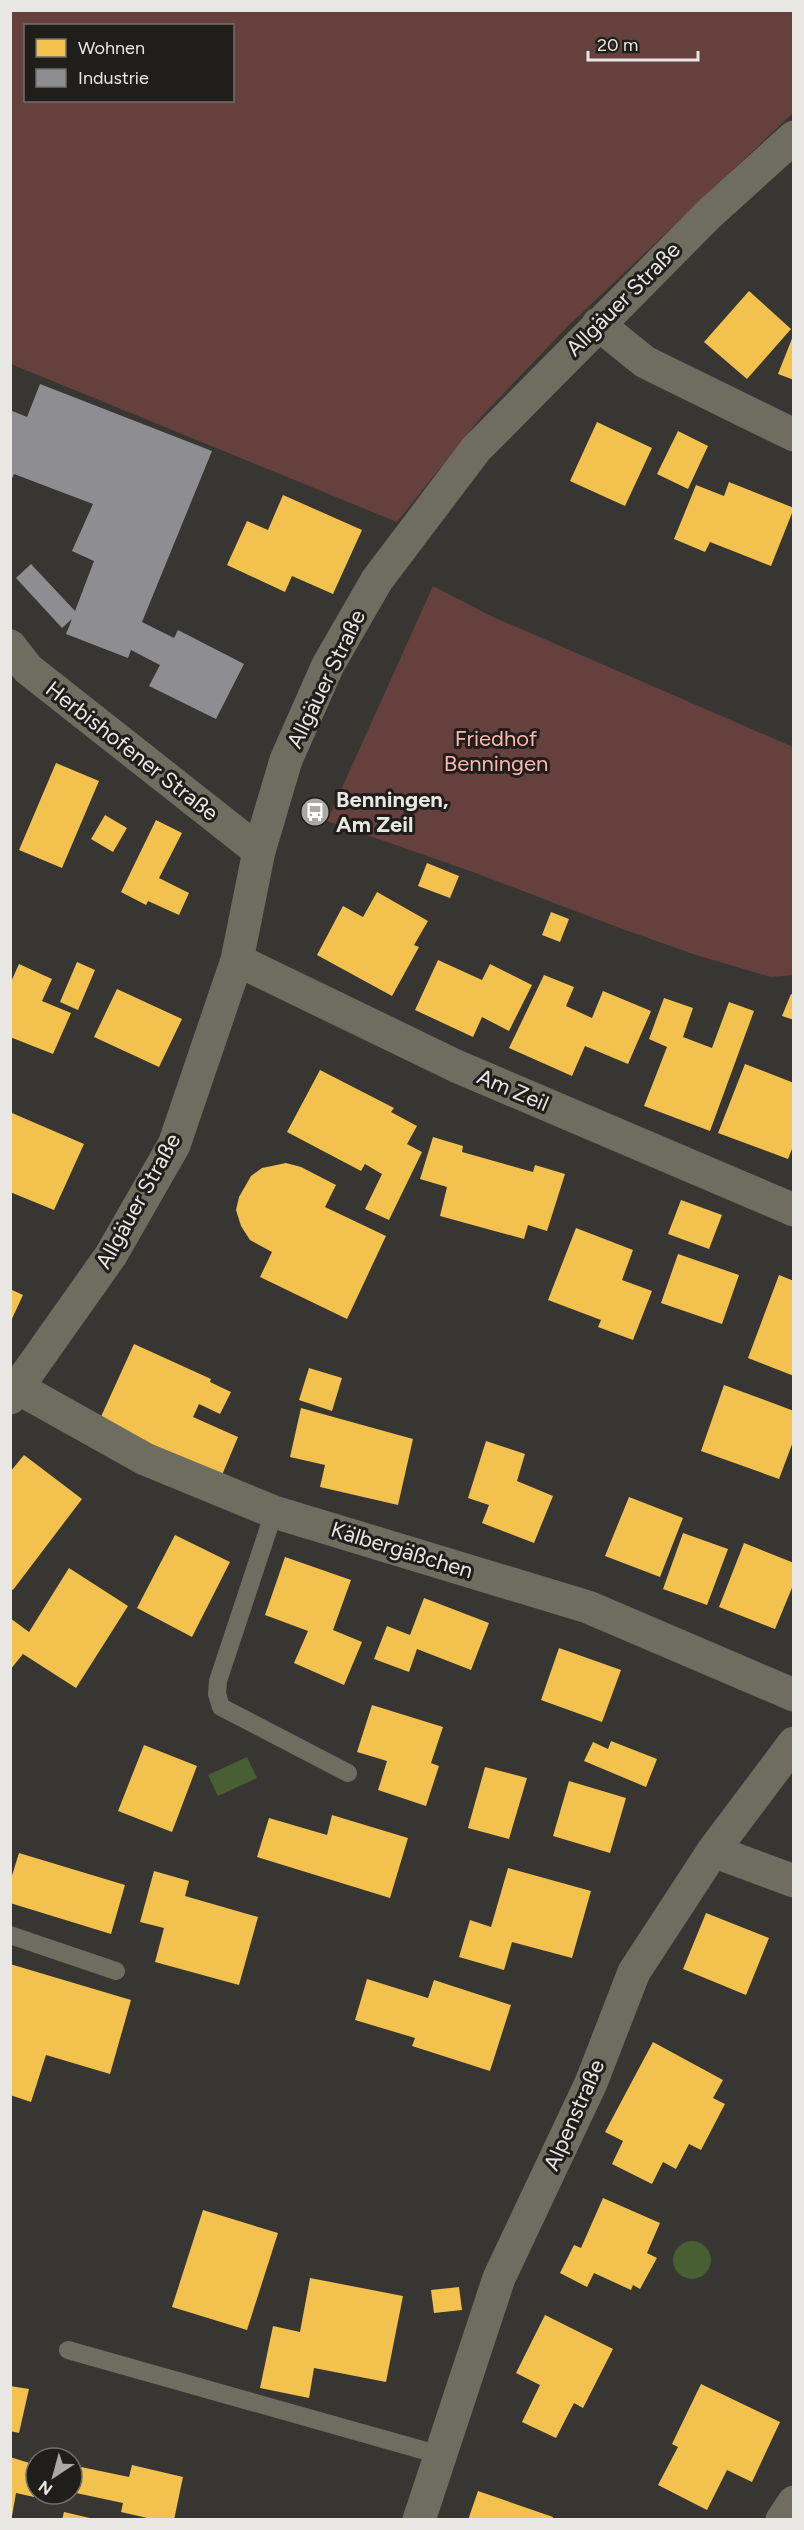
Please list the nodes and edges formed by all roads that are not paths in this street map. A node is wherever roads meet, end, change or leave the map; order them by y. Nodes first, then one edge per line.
1 (794, 137) edge
2 (598, 324) junction
3 (794, 435) edge
4 (10, 646) edge
5 (259, 851) junction
6 (237, 960) junction
7 (794, 1210) edge
8 (14, 1393) edge
9 (274, 1512) junction
10 (794, 1695) edge
11 (794, 1743) edge
12 (348, 1773) dead end
13 (713, 1851) junction
14 (794, 1881) edge
15 (10, 1935) edge
16 (116, 1971) dead end
17 (68, 2350) dead end
18 (440, 2455) junction
19 (794, 2502) edge
20 (419, 2520) edge
21 (782, 2520) edge

1 - 2 street, Allgäuer Straße
2 - 3 street
2 - 5 street, Allgäuer Straße
4 - 5 street, Herbishofener Straße
5 - 6 street, Allgäuer Straße
6 - 7 street, Am Zeil
6 - 8 street, Allgäuer Straße
8 - 9 street, Kälbergäßchen
9 - 10 street, Kälbergäßchen
9 - 12 lane
11 - 13 street, Alpenstraße
13 - 14 street
13 - 18 street, Alpenstraße
15 - 16 lane
17 - 18 lane
18 - 20 street, Alpenstraße
19 - 21 street

